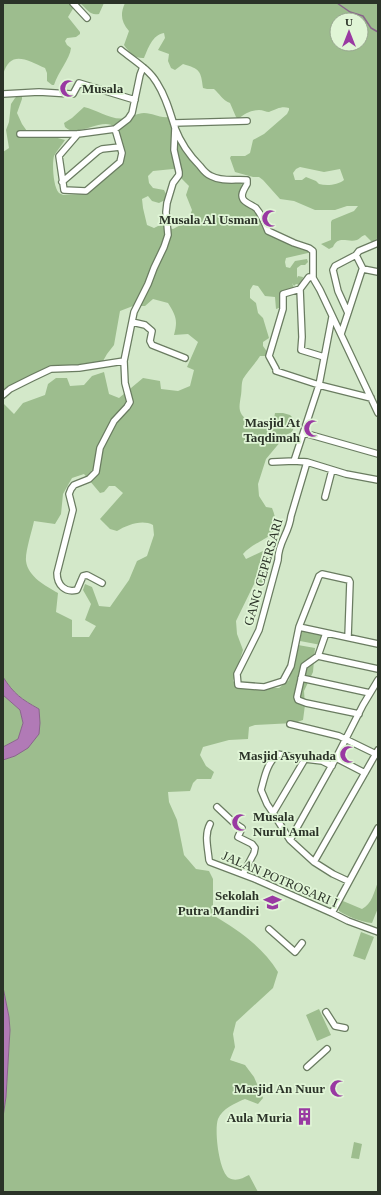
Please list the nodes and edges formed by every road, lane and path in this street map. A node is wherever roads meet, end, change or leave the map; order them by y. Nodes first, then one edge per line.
1 (73, 3) edge
2 (87, 18) dead end
3 (121, 50) dead end
4 (143, 67) junction
5 (3, 94) edge
6 (135, 100) junction
7 (247, 121) dead end
8 (174, 125) junction
9 (115, 129) junction
10 (20, 134) dead end
11 (78, 134) junction
12 (120, 147) junction
13 (62, 182) junction
14 (378, 243) edge
15 (356, 255) junction
16 (363, 269) junction
17 (378, 272) edge
18 (313, 278) junction
19 (300, 290) junction
20 (348, 313) junction
21 (332, 317) junction
22 (132, 322) junction
23 (340, 334) junction
24 (324, 357) junction
25 (185, 358) dead end
26 (124, 361) junction
27 (319, 385) junction
28 (3, 395) edge
29 (371, 398) junction
30 (378, 413) edge
31 (304, 433) junction
32 (378, 454) edge
33 (294, 461) junction
34 (272, 462) dead end
35 (307, 462) junction
36 (332, 470) junction
37 (378, 480) edge
38 (325, 497) dead end
39 (102, 583) dead end
40 (299, 627) junction
41 (326, 633) junction
42 (348, 637) junction
43 (378, 644) edge
44 (318, 656) junction
45 (378, 669) edge
46 (301, 678) junction
47 (378, 680) edge
48 (370, 692) junction
49 (359, 714) junction
50 (290, 724) dead end
51 (346, 739) junction
52 (377, 753) edge
53 (336, 758) junction
54 (305, 759) junction
55 (332, 766) junction
56 (365, 773) junction
57 (217, 807) dead end
58 (273, 813) junction
59 (210, 824) dead end
60 (378, 828) edge
61 (290, 840) junction
62 (314, 862) junction
63 (243, 874) junction
64 (348, 881) junction
65 (332, 913) junction
66 (269, 929) dead end
67 (378, 932) edge
68 (302, 943) dead end
69 (326, 1012) dead end
70 (345, 1028) dead end
71 (327, 1049) dead end
72 (307, 1067) dead end

1 - 2 street
3 - 4 street
4 - 6 street
4 - 8 street
5 - 6 street
6 - 9 street
7 - 8 street
8 - 18 street
8 - 22 street
9 - 11 street
9 - 12 street
10 - 11 street
11 - 13 street
12 - 13 street
12 - 13 street
14 - 15 street
15 - 16 street
15 - 20 street
16 - 17 street
16 - 20 street
18 - 19 street
18 - 21 street
19 - 24 street
19 - 27 street
20 - 23 street
21 - 23 street
21 - 24 street
22 - 25 street
22 - 26 street
23 - 29 street
24 - 27 street
26 - 28 street
26 - 39 street
27 - 29 street
27 - 31 street
29 - 30 street
31 - 32 street
31 - 33 street
33 - 34 street
33 - 35 street
35 - 36 street
35 - 40 street, GANG CEPERSARI
36 - 37 street
36 - 38 street
40 - 41 street
40 - 42 street
41 - 42 street
41 - 44 street
42 - 43 street
44 - 45 street
44 - 46 street
46 - 48 street
46 - 49 street
47 - 48 street
48 - 49 street
49 - 51 street
50 - 51 street
51 - 52 street
51 - 53 street
52 - 56 street
53 - 55 street
53 - 56 street
54 - 55 street
54 - 58 street
54 - 58 street
55 - 61 street
56 - 62 street
57 - 63 street
58 - 61 street
59 - 63 street, JALAN POTROSARI I
60 - 64 street
61 - 62 street
62 - 64 street
63 - 65 street, JALAN POTROSARI I
64 - 65 street
65 - 67 street, JALAN POTROSARI I
66 - 68 street
69 - 70 street
71 - 72 street

